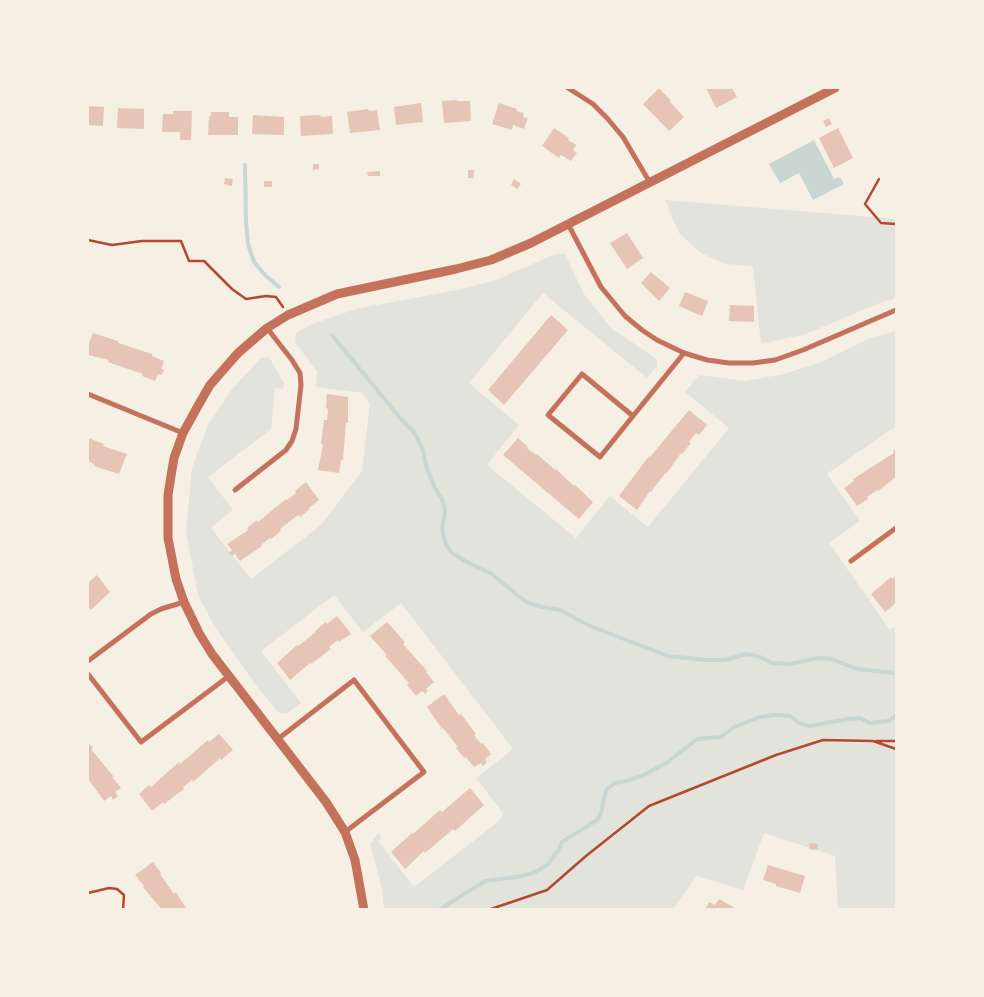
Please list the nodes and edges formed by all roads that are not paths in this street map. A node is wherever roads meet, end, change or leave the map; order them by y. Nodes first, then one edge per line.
1 (568, 88) edge
2 (834, 88) edge
3 (649, 181) junction
4 (568, 224) junction
5 (896, 310) edge
6 (267, 328) junction
7 (684, 353) junction
8 (88, 394) edge
9 (633, 416) junction
10 (183, 433) junction
11 (235, 490) dead end
12 (896, 528) edge
13 (851, 561) dead end
14 (184, 602) junction
15 (88, 661) edge
16 (88, 674) edge
17 (229, 676) junction
18 (278, 739) junction
19 (345, 832) junction
20 (364, 910) edge

1 - 3 street
2 - 3 street
3 - 4 street
4 - 6 street
4 - 7 street
5 - 7 street
6 - 10 street
6 - 11 street
7 - 9 street
8 - 10 street
9 - 9 street
10 - 14 street
12 - 13 street
14 - 15 street
14 - 17 street
16 - 17 street
17 - 18 street
18 - 19 street
18 - 19 street
19 - 20 street

